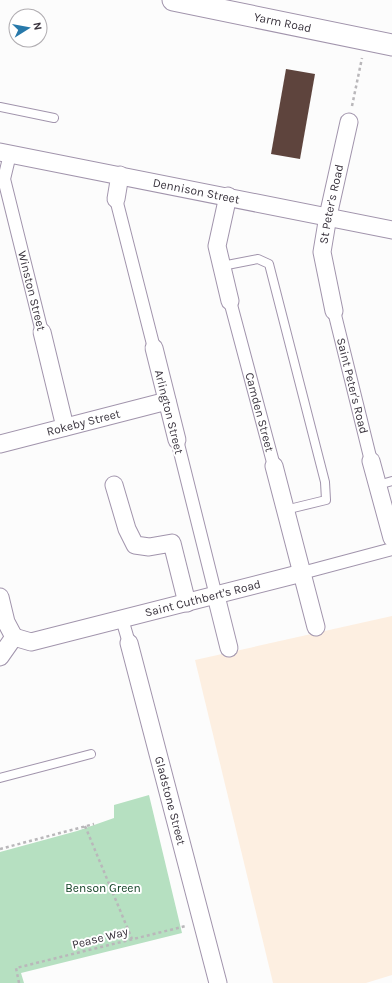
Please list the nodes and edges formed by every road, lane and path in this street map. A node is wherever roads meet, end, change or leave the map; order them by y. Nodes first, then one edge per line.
1 (173, 0) edge
2 (366, 40) junction
3 (392, 45) edge
4 (0, 107) edge
5 (54, 118) dead end
6 (349, 122) joint
7 (5, 153) edge
8 (120, 175) junction
9 (228, 196) junction
10 (116, 200) joint
11 (328, 216) junction
12 (392, 230) edge
13 (222, 266) junction
14 (230, 301) joint
15 (334, 311) joint
16 (42, 332) joint
17 (154, 348) joint
18 (167, 401) junction
19 (65, 427) junction
20 (176, 440) joint
21 (0, 444) edge
22 (371, 461) joint
23 (274, 466) joint
24 (385, 483) edge
25 (114, 485) dead end
26 (285, 510) junction
27 (392, 538) edge
28 (392, 549) edge
29 (302, 573) junction
30 (216, 596) junction
31 (0, 597) edge
32 (187, 603) junction
33 (122, 619) junction
34 (316, 627) dead end
35 (14, 637) junction
36 (129, 643) joint
37 (229, 648) dead end
38 (0, 657) edge
39 (90, 754) dead end
40 (0, 778) edge
41 (94, 824) dead end
42 (85, 826) junction
43 (0, 849) edge
44 (202, 922) junction
45 (132, 939) junction
46 (19, 983) edge
47 (218, 983) edge

1 - 2 street, Yarm Road
2 - 3 street, Yarm Road
2 - 6 path
4 - 5 lane
6 - 11 street, St Peter's Road
7 - 8 street, Dennison Street
7 - 16 street, Winston Street
8 - 9 street, Dennison Street
8 - 10 street, Arlington Street
9 - 11 street, Dennison Street
9 - 13 street, Camden Street
10 - 17 street, Arlington Street
11 - 12 street, Dennison Street
11 - 15 street, St Peter's Road
13 - 14 street, Camden Street
13 - 26 lane
14 - 23 street, Camden Street
15 - 22 street, Saint Peter's Road
16 - 19 street, Winston Street
17 - 18 street, Arlington Street
18 - 19 street, Rokeby Street
18 - 20 street, Arlington Street
19 - 21 street, Rokeby Street
20 - 30 street, Arlington Street
22 - 24 street
23 - 26 street, Camden Street
24 - 27 street
25 - 32 street
26 - 29 street, Camden Street
28 - 29 street, Saint Cuthbert's Road
29 - 30 street, Saint Cuthbert's Road
29 - 34 street, Camden Street
30 - 32 street, Saint Cuthbert's Road
30 - 37 street, Arlington Street
31 - 35 street
32 - 33 street, Saint Cuthbert's Road
33 - 35 street, Saint Cuthbert's Road
33 - 36 street, Gladstone Street
35 - 38 street
36 - 44 street, Gladstone Street
39 - 40 lane
41 - 42 path
42 - 43 path
42 - 45 path
44 - 45 path, Pease Way
44 - 47 street, Gladstone Street
45 - 46 path, Pease Way

